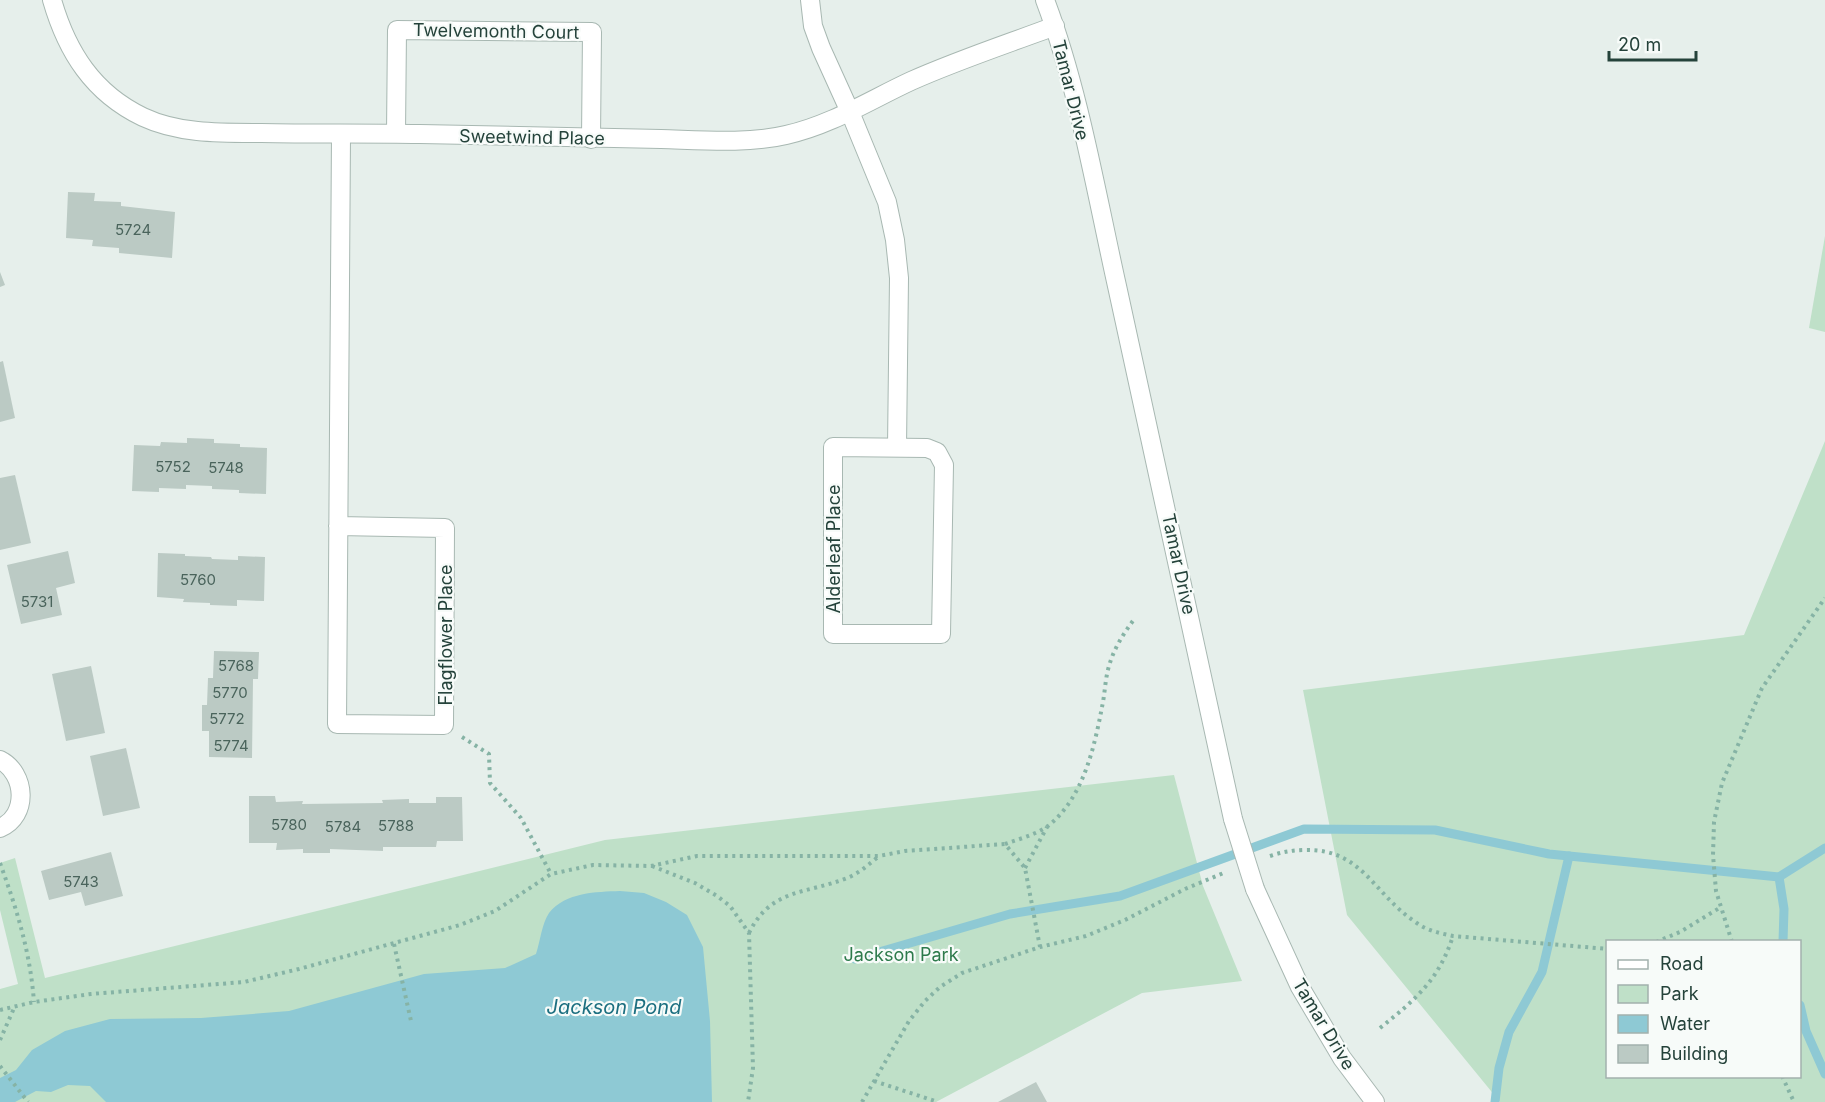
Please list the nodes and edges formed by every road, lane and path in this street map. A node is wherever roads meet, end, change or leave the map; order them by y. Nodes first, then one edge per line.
1 (52, 0) edge
2 (810, 0) edge
3 (1045, 0) edge
4 (1055, 26) junction
5 (850, 112) junction
6 (396, 134) junction
7 (341, 135) junction
8 (591, 138) junction
9 (897, 447) junction
10 (338, 526) junction
11 (1825, 598) edge
12 (1135, 618) dead end
13 (444, 725) junction
14 (0, 760) edge
15 (1047, 827) junction
16 (0, 828) edge
17 (1005, 844) junction
18 (879, 856) junction
19 (1261, 859) dead end
20 (0, 863) edge
21 (651, 866) junction
22 (1024, 868) junction
23 (1230, 870) dead end
24 (551, 874) junction
25 (1721, 907) junction
26 (749, 933) junction
27 (1453, 936) junction
28 (1661, 940) edge
29 (1731, 940) edge
30 (394, 944) junction
31 (1040, 947) junction
32 (1606, 949) edge
33 (34, 1002) junction
34 (15, 1006) junction
35 (0, 1011) edge
36 (411, 1021) dead end
37 (1380, 1028) dead end
38 (0, 1040) edge
39 (0, 1067) edge
40 (1782, 1078) edge
41 (874, 1081) junction
42 (28, 1102) edge
43 (748, 1102) edge
44 (862, 1102) edge
45 (938, 1102) edge
46 (1375, 1102) edge
47 (1794, 1102) edge

1 - 7 street, Sweetwind Place
2 - 5 street
3 - 4 street, Tamar Drive
4 - 5 street, Sweetwind Place
4 - 46 street, Tamar Drive, bridge
5 - 8 street, Sweetwind Place
5 - 9 street
6 - 7 street, Sweetwind Place
6 - 8 street, Sweetwind Place
6 - 8 street, Twelvemonth Court
7 - 10 street, Flagflower Place
9 - 9 street, Alderleaf Place
10 - 13 street, Flagflower Place
10 - 13 street, Flagflower Place
11 - 25 path
12 - 15 path
13 - 24 path
14 - 16 street
15 - 17 path
15 - 22 path
17 - 18 path
17 - 22 path
18 - 21 path
18 - 26 path
19 - 27 path
20 - 33 path
21 - 24 path
21 - 26 path
22 - 31 path
23 - 31 path
24 - 30 path
25 - 28 path
25 - 29 path
26 - 43 path
27 - 32 path
27 - 37 path
30 - 33 path
30 - 36 path
31 - 41 path
33 - 34 path
34 - 35 path
34 - 38 path
39 - 42 path
40 - 47 path
41 - 44 path
41 - 45 path

